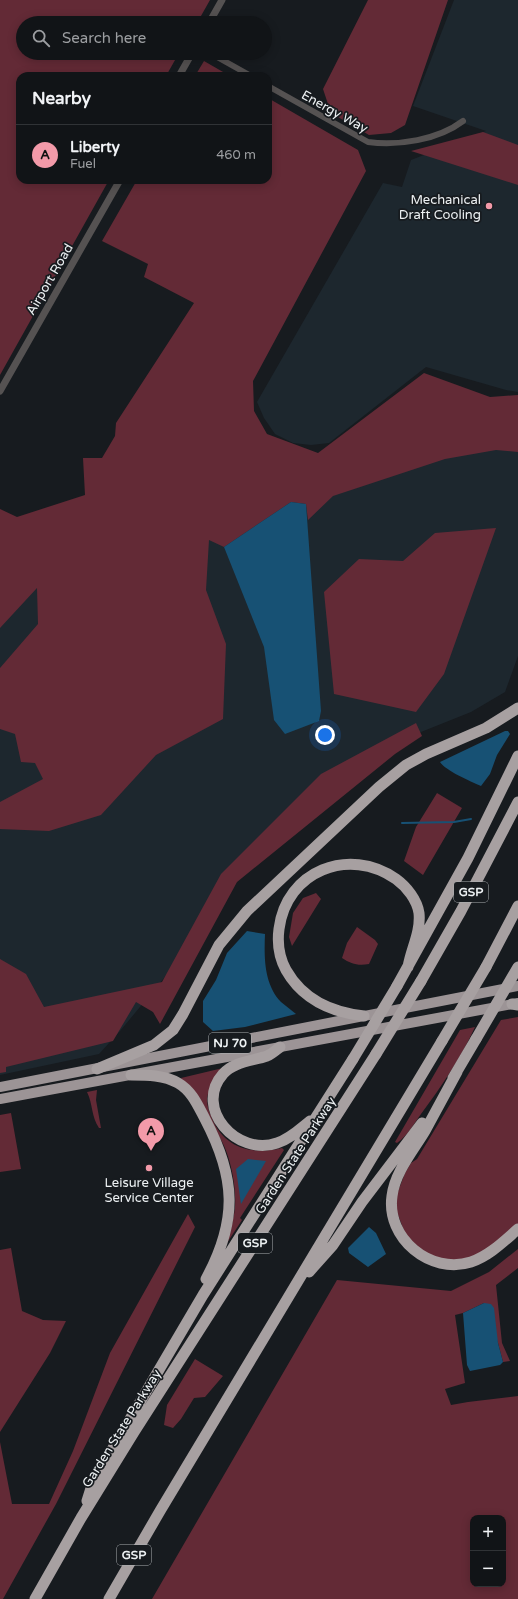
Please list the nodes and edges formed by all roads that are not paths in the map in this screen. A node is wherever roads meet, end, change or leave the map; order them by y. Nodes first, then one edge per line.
1 (222, 0) edge
2 (213, 16) edge
3 (188, 60) edge
4 (222, 60) edge
5 (181, 72) edge
6 (244, 72) edge
7 (272, 88) edge
8 (463, 121) dead end
9 (118, 184) edge
10 (0, 390) edge
11 (518, 708) edge
12 (518, 756) edge
13 (518, 802) edge
14 (518, 906) edge
15 (408, 967) junction
16 (518, 967) edge
17 (518, 986) edge
18 (516, 1004) edge
19 (364, 1016) junction
20 (280, 1047) junction
21 (97, 1069) junction
22 (457, 1072) junction
23 (131, 1075) junction
24 (0, 1087) edge
25 (0, 1099) edge
26 (319, 1112) junction
27 (518, 1229) edge
28 (204, 1295) junction
29 (289, 1295) junction
30 (81, 1518) junction
31 (35, 1599) edge
32 (109, 1599) edge

1 - 2 street
3 - 5 street
4 - 6 street
7 - 8 street, Energy Way
9 - 10 street, Airport Road
11 - 21 highway
12 - 15 highway
13 - 30 highway, Garden State Parkway / GSP, bridge
14 - 29 highway, GSP, bridge
15 - 19 highway
15 - 26 highway, bridge
16 - 22 highway, bridge
17 - 19 highway, NJ 70
18 - 20 highway, NJ 70
19 - 21 highway, NJ 70
20 - 23 highway, NJ 70
20 - 26 highway
21 - 24 highway, NJ 70
22 - 27 highway
22 - 29 highway
23 - 25 highway, NJ 70
23 - 28 highway
26 - 28 highway
28 - 30 highway
29 - 32 highway, GSP
30 - 31 highway, Garden State Parkway / GSP

